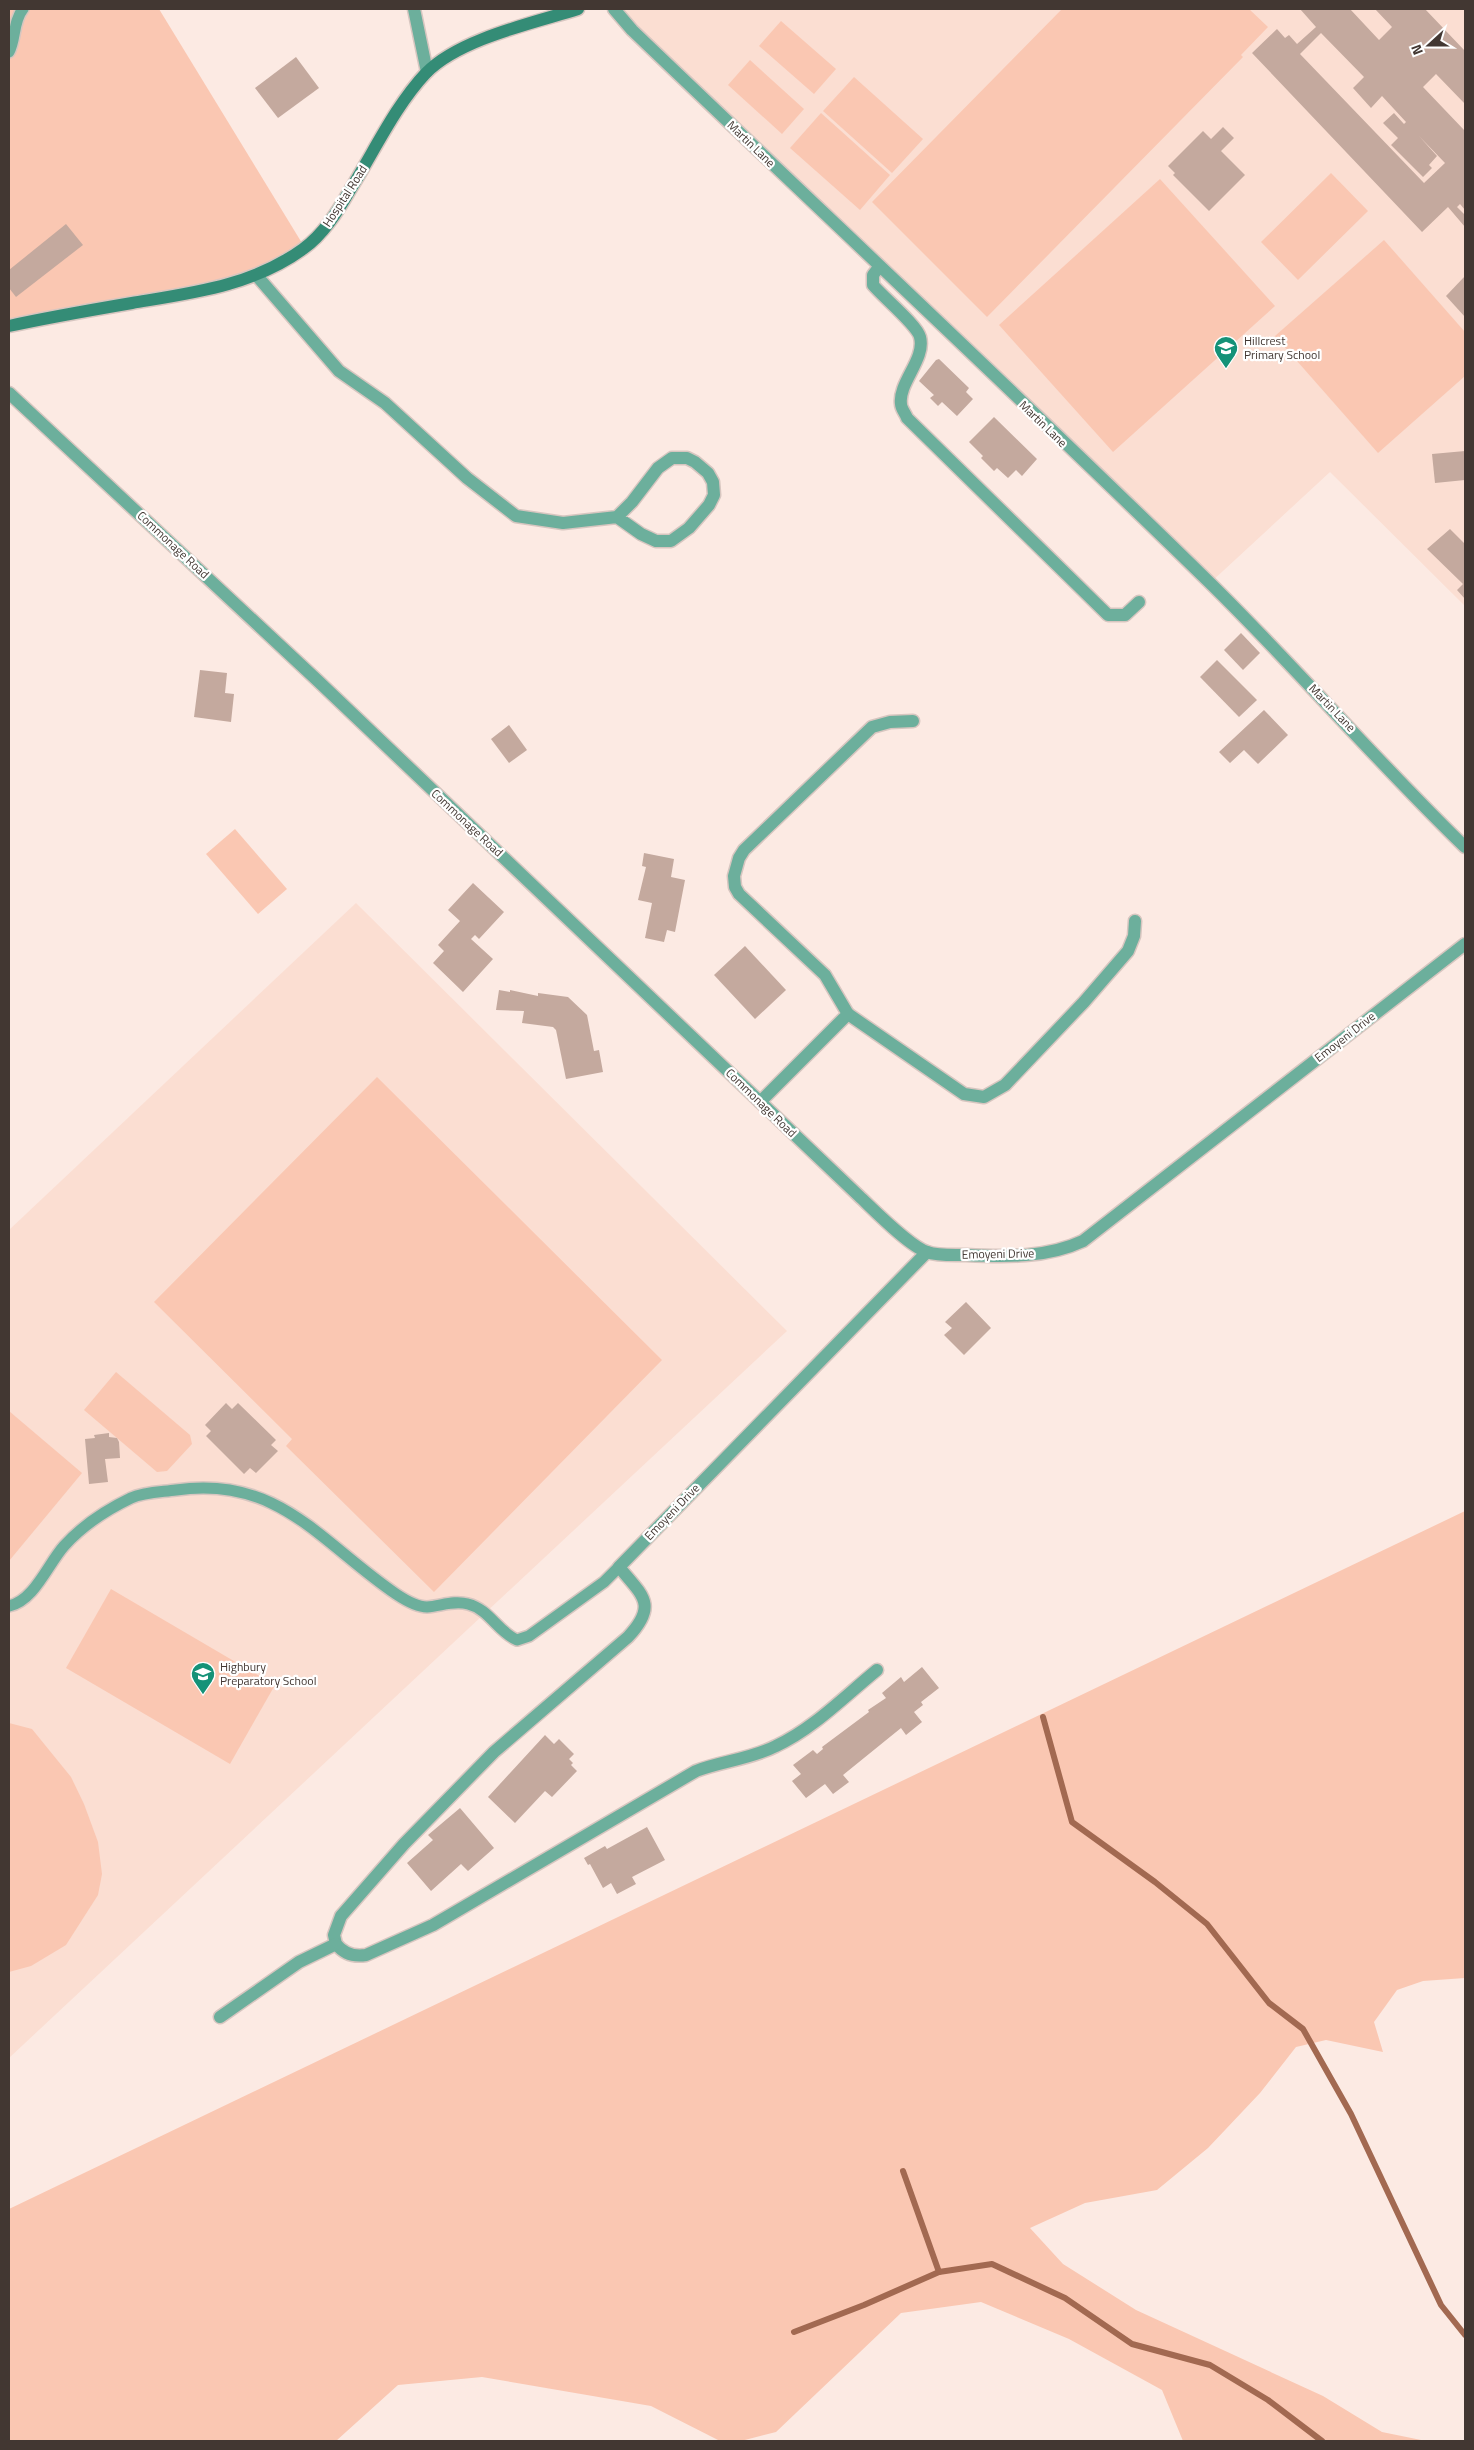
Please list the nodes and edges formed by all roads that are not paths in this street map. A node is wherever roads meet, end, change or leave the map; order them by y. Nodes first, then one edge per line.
1 (23, 9) edge
2 (414, 9) edge
3 (578, 9) edge
4 (614, 9) edge
5 (9, 52) edge
6 (427, 72) junction
7 (879, 267) junction
8 (257, 276) junction
9 (9, 326) edge
10 (9, 393) edge
11 (617, 517) junction
12 (1138, 602) dead end
13 (913, 721) dead end
14 (1465, 847) edge
15 (1135, 921) dead end
16 (1465, 944) edge
17 (848, 1014) junction
18 (760, 1102) junction
19 (927, 1252) junction
20 (619, 1566) junction
21 (9, 1606) edge
22 (877, 1670) dead end
23 (336, 1944) junction
24 (220, 2017) dead end

1 - 5 lane
2 - 6 street
3 - 6 street, Hospital Road
4 - 7 street, Martin Lane
6 - 8 street, Hospital Road
7 - 12 street
7 - 14 street, Martin Lane
8 - 9 street, Hospital Road
8 - 11 street
10 - 18 street, Commonage Road
11 - 11 street
13 - 17 street
15 - 17 street
16 - 19 street, Emoyeni Drive
17 - 18 street
18 - 19 street, Commonage Road
19 - 20 street, Emoyeni Drive
20 - 21 lane
20 - 23 street
22 - 23 street
23 - 24 street

